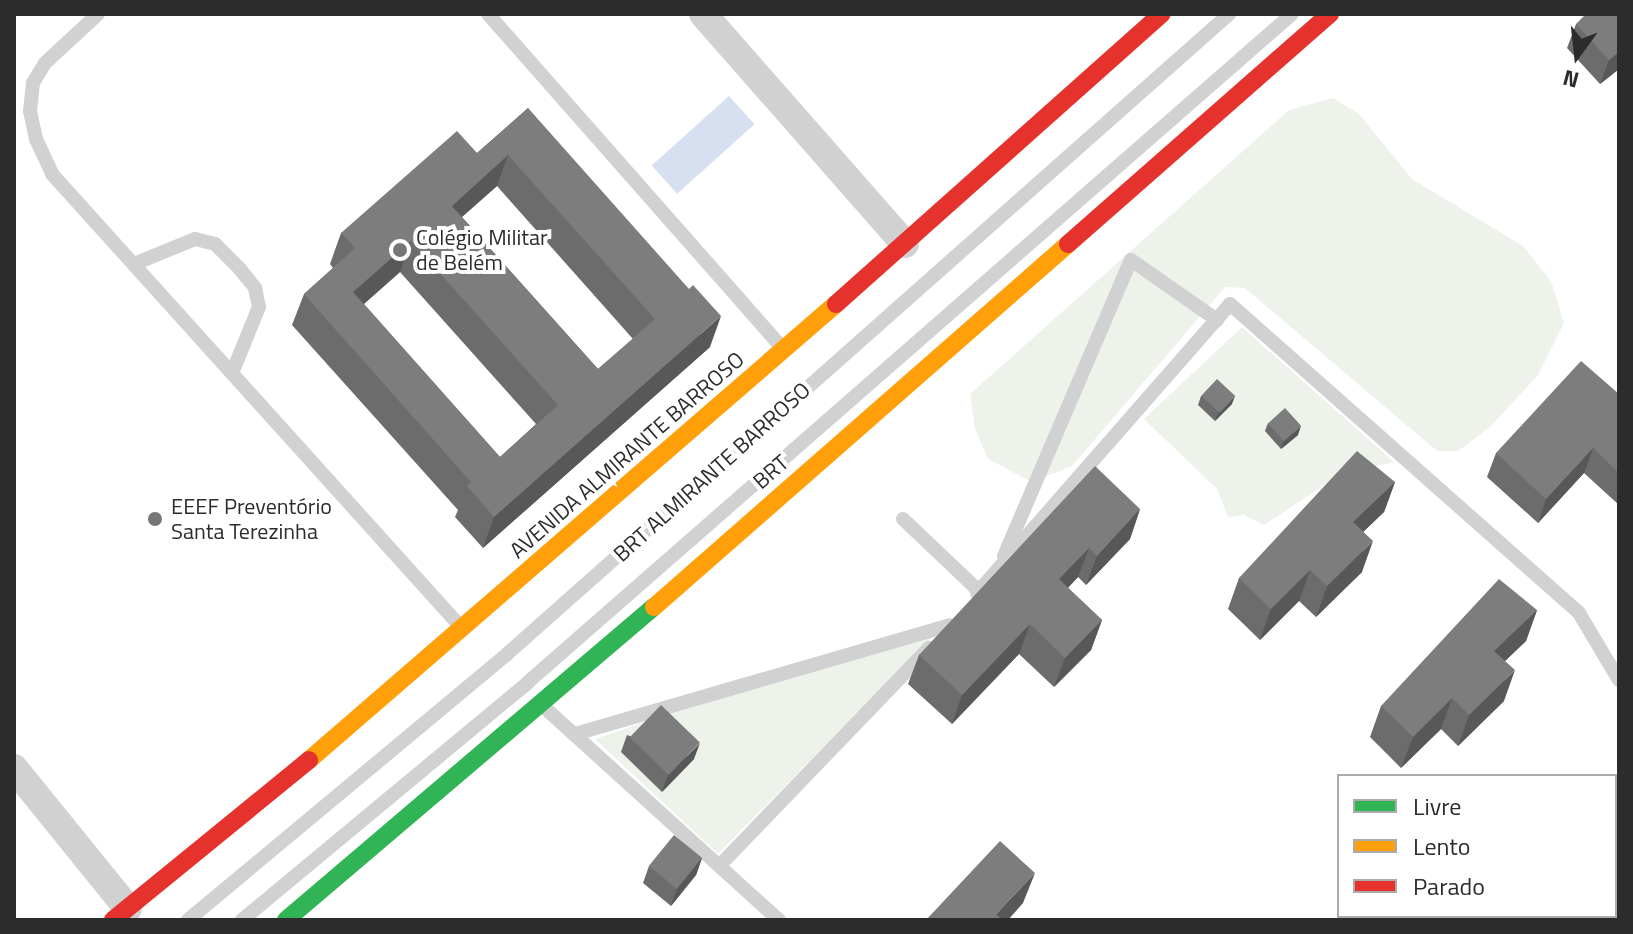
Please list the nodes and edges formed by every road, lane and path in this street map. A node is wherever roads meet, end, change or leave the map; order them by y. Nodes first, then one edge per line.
1 (98, 14) edge
2 (488, 14) edge
3 (703, 14) edge
4 (1161, 14) edge
5 (1229, 14) edge
6 (1292, 14) edge
7 (1330, 14) edge
8 (1144, 23) edge
9 (905, 244) junction
10 (134, 264) junction
11 (1217, 320) junction
12 (785, 350) junction
13 (232, 373) junction
14 (903, 519) dead end
15 (999, 568) junction
16 (964, 608) junction
17 (462, 629) junction
18 (1619, 680) edge
19 (542, 705) junction
20 (575, 734) junction
21 (14, 768) edge
22 (721, 864) junction
23 (121, 914) edge
24 (188, 920) edge
25 (242, 920) edge
26 (286, 920) edge
27 (779, 920) edge

1 - 10 lane
2 - 12 lane
3 - 9 street
4 - 8 highway, AVENIDA ALMIRANTE BARROSO
5 - 24 lane, BRT ALMIRANTE BARROSO
6 - 25 lane, BRT
7 - 19 highway
8 - 9 highway, AVENIDA ALMIRANTE BARROSO
9 - 12 highway, AVENIDA ALMIRANTE BARROSO
10 - 13 lane
10 - 13 lane
11 - 15 lane
11 - 15 lane
11 - 18 lane
12 - 17 highway, AVENIDA ALMIRANTE BARROSO
13 - 17 lane
14 - 16 lane
15 - 16 lane
16 - 20 lane
16 - 22 lane
17 - 23 highway, AVENIDA ALMIRANTE BARROSO
19 - 20 lane
19 - 26 highway
20 - 22 lane
21 - 23 street
22 - 27 lane

